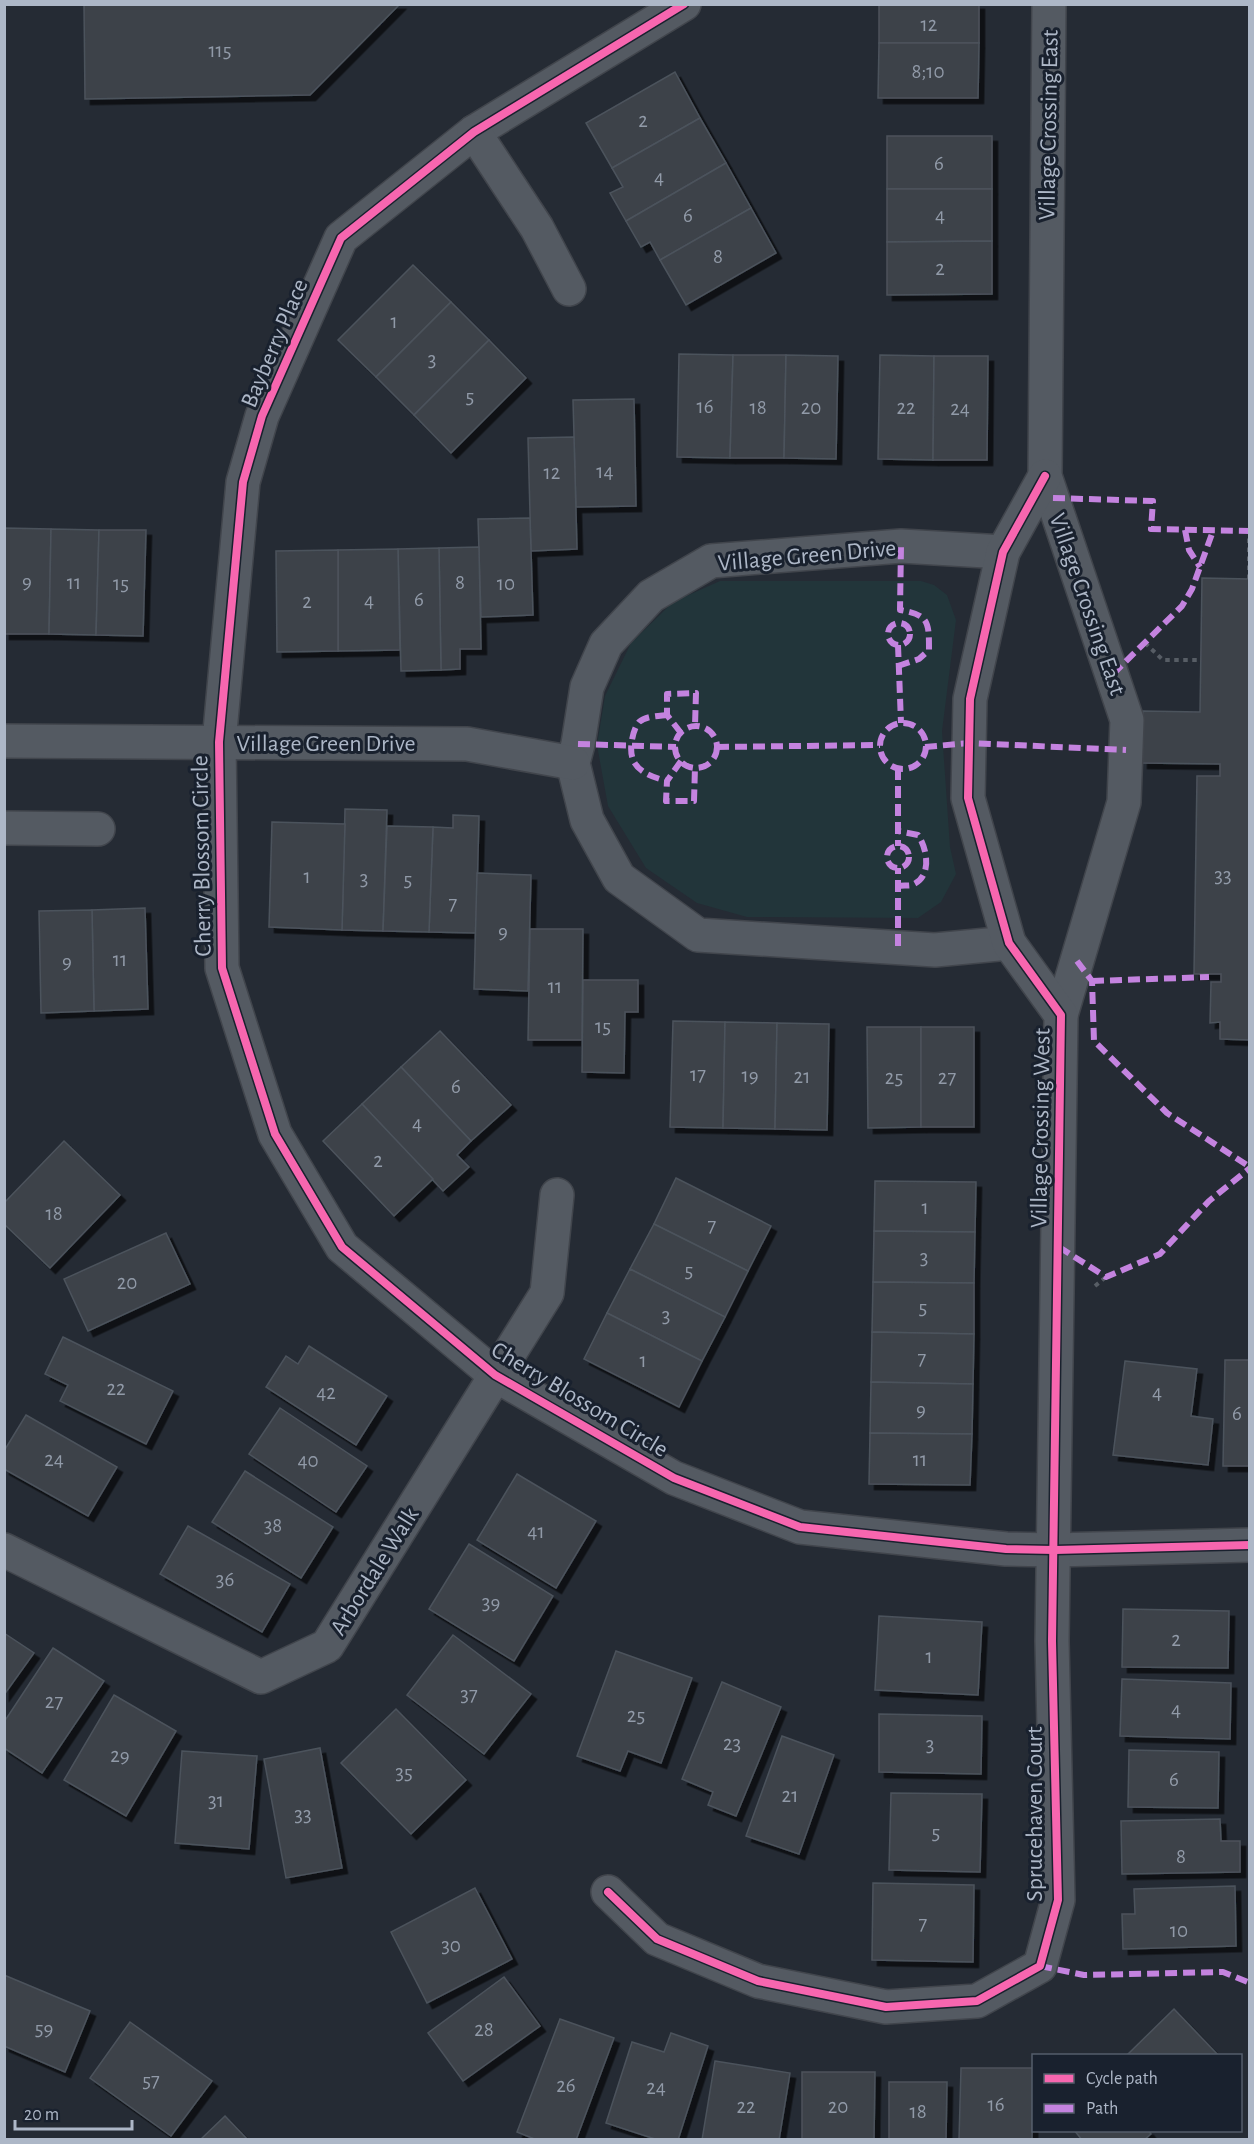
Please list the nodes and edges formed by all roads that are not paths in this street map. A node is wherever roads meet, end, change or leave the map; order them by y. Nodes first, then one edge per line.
1 (684, 4) edge
2 (1049, 4) edge
3 (474, 132) junction
4 (569, 289) dead end
5 (1045, 476) junction
6 (1003, 552) junction
7 (4, 741) edge
8 (219, 742) junction
9 (573, 763) junction
10 (4, 828) edge
11 (98, 829) dead end
12 (1009, 943) junction
13 (1061, 1015) junction
14 (557, 1195) dead end
15 (495, 1375) junction
16 (1250, 1545) edge
17 (4, 1550) edge
18 (1055, 1550) junction
19 (608, 1892) dead end

1 - 3 street
2 - 5 street, Village Crossing East
3 - 4 street
3 - 8 street, Bayberry Place
5 - 6 street
5 - 13 street, Village Crossing East
6 - 9 street, Village Green Drive
6 - 12 street, Village Crossing West
7 - 8 street, Village Green Drive
8 - 9 street, Village Green Drive
8 - 15 street, Cherry Blossom Circle
9 - 12 street, Village Green Drive
10 - 11 street
12 - 13 street, Village Crossing West
13 - 18 street, Village Crossing West
14 - 15 street
15 - 17 street, Arbordale Walk
15 - 18 street, Cherry Blossom Circle
16 - 18 street, Cherry Blossom Circle
18 - 19 street, Sprucehaven Court

